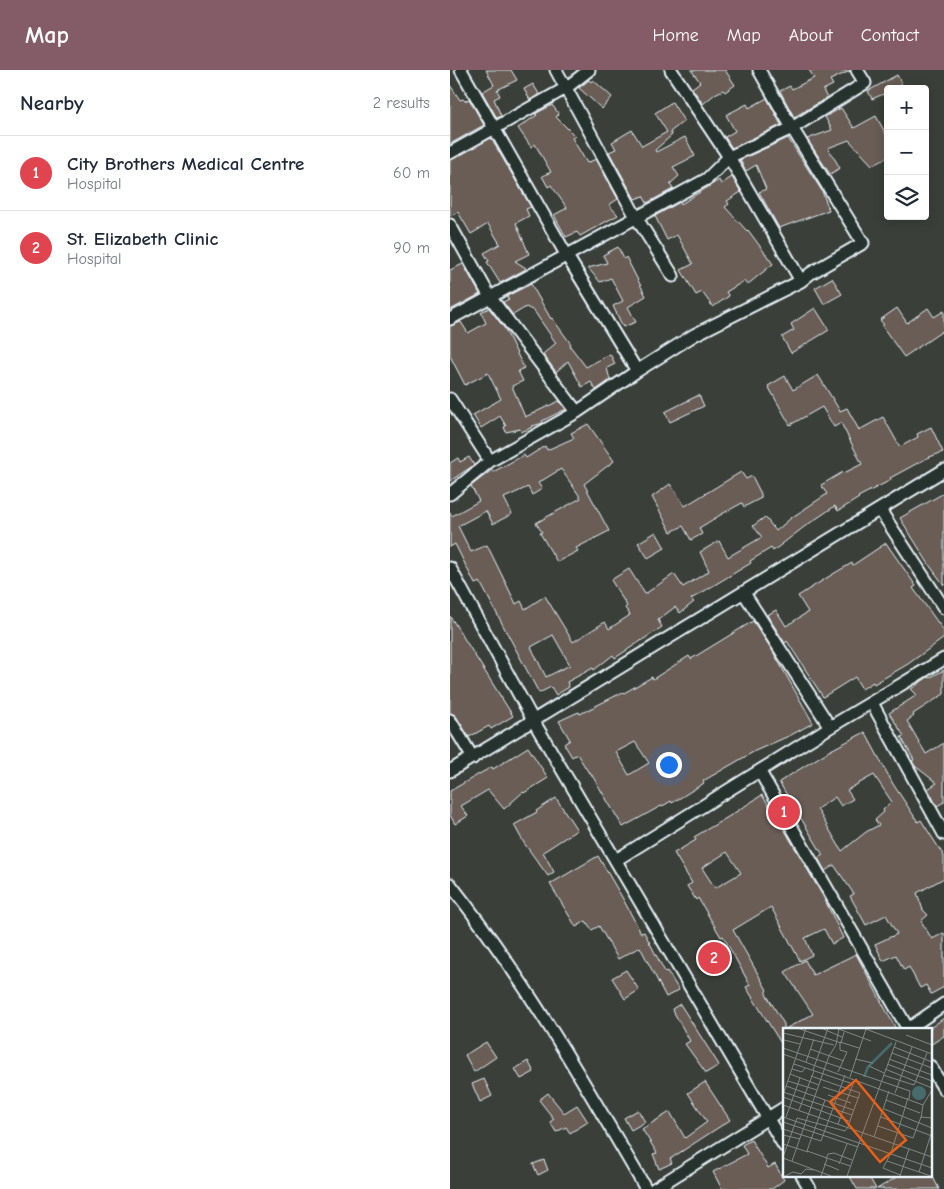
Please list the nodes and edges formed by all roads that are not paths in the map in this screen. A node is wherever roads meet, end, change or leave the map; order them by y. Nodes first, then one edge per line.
1 (461, 70) edge
2 (556, 70) edge
3 (589, 70) edge
4 (671, 70) edge
5 (759, 70) edge
6 (857, 70) edge
7 (566, 88) junction
8 (792, 128) junction
9 (495, 129) junction
10 (450, 153) edge
11 (729, 157) junction
12 (636, 217) junction
13 (450, 225) edge
14 (567, 256) junction
15 (673, 276) dead end
16 (801, 281) junction
17 (490, 297) junction
18 (450, 319) edge
19 (637, 370) junction
20 (450, 399) edge
21 (577, 412) junction
22 (490, 461) junction
23 (944, 470) edge
24 (450, 494) edge
25 (880, 510) junction
26 (450, 568) edge
27 (744, 593) junction
28 (944, 608) edge
29 (944, 659) edge
30 (872, 704) junction
31 (450, 720) edge
32 (534, 722) junction
33 (830, 727) junction
34 (473, 758) junction
35 (450, 771) edge
36 (760, 772) junction
37 (944, 834) edge
38 (616, 860) junction
39 (450, 884) edge
40 (944, 1004) edge
41 (907, 1028) edge
42 (909, 1028) edge
43 (932, 1069) edge
44 (944, 1089) edge
45 (783, 1109) edge
46 (768, 1119) junction
47 (783, 1144) edge
48 (803, 1176) edge
49 (646, 1189) edge
50 (654, 1189) edge
51 (810, 1189) edge

1 - 9 street
2 - 7 street
3 - 7 street
4 - 11 street
5 - 8 street
6 - 8 street
7 - 9 street
7 - 12 street
8 - 11 street
8 - 16 street
9 - 10 street
9 - 14 street
11 - 12 street
11 - 16 street
12 - 14 street
12 - 15 street
13 - 17 street
14 - 17 street
14 - 19 street
16 - 19 street
17 - 18 street
17 - 21 street
19 - 21 street
20 - 22 street
21 - 22 street
22 - 24 street
23 - 25 street
25 - 27 street
25 - 28 street
26 - 32 street
27 - 32 street
27 - 33 street
29 - 30 street
30 - 33 street
30 - 37 street
31 - 34 street
32 - 34 street
32 - 38 street
33 - 36 street
34 - 35 street
36 - 38 street
36 - 41 street
38 - 46 street
39 - 49 street
40 - 42 street
43 - 44 street
45 - 46 street
46 - 47 street
46 - 50 street
48 - 51 street

